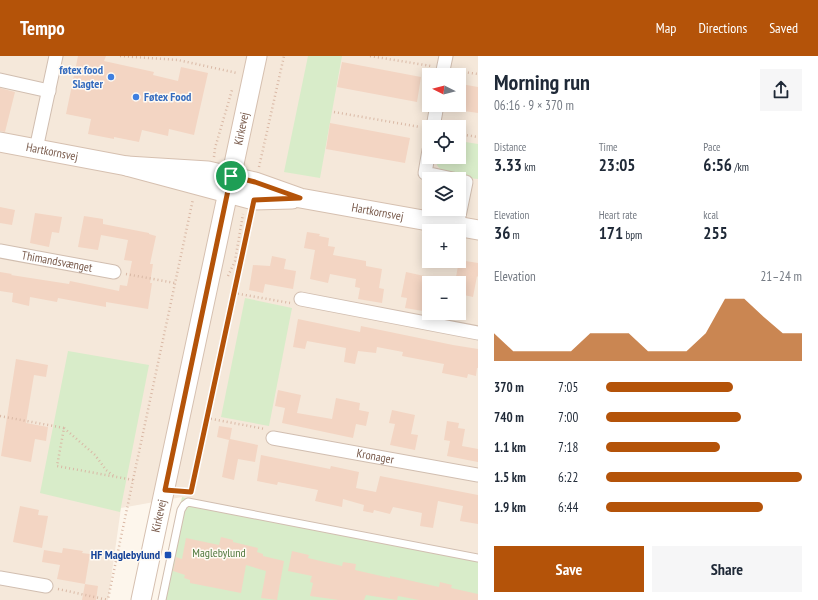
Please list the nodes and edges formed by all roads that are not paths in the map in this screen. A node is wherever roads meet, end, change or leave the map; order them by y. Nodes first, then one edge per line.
1 (56, 56) edge
2 (257, 56) edge
3 (0, 80) edge
4 (49, 91) junction
5 (0, 142) edge
6 (36, 148) junction
7 (127, 166) junction
8 (468, 182) edge
9 (230, 185) junction
10 (446, 224) edge
11 (458, 224) edge
12 (466, 228) edge
13 (478, 230) edge
14 (0, 251) edge
15 (114, 272) road end
16 (301, 299) road end
17 (478, 333) edge
18 (273, 438) road end
19 (478, 475) edge
20 (478, 558) edge
21 (0, 578) edge
22 (46, 586) road end
23 (141, 600) edge
24 (162, 600) edge

1 - 4 street
2 - 9 street, Kirkevej
3 - 4 street
4 - 6 street
5 - 6 street, Hartkornsvej
6 - 7 street, Hartkornsvej
7 - 9 street, Hartkornsvej
7 - 9 street, Hartkornsvej
8 - 11 street
9 - 10 street, Hartkornsvej
9 - 23 street, Kirkevej
12 - 13 street, Hartkornsvej
14 - 15 street, Thimandsvænget
16 - 17 street
18 - 19 street, Kronager
20 - 24 lane
21 - 22 street

